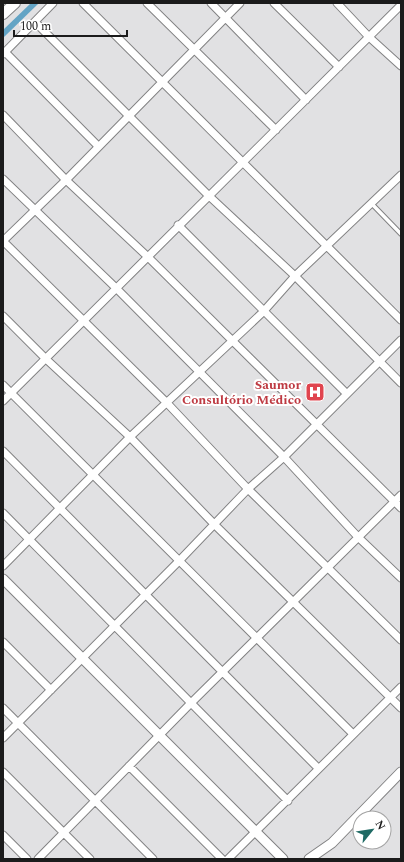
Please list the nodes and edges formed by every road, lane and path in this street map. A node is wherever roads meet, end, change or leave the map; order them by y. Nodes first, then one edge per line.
1 (15, 3) edge
2 (53, 3) edge
3 (83, 3) edge
4 (147, 3) edge
5 (211, 3) edge
6 (240, 3) edge
7 (274, 3) edge
8 (337, 3) edge
9 (401, 5) edge
10 (3, 14) edge
11 (226, 18) junction
12 (35, 22) junction
13 (369, 37) junction
14 (196, 49) junction
15 (4, 53) edge
16 (401, 66) edge
17 (338, 67) junction
18 (162, 82) junction
19 (306, 100) junction
20 (3, 115) edge
21 (128, 115) junction
22 (276, 130) junction
23 (98, 146) junction
24 (243, 163) junction
25 (401, 174) edge
26 (3, 179) edge
27 (66, 180) junction
28 (208, 195) junction
29 (371, 203) junction
30 (34, 210) junction
31 (178, 225) junction
32 (401, 234) edge
33 (327, 246) junction
34 (148, 257) junction
35 (295, 276) junction
36 (116, 288) junction
37 (263, 312) junction
38 (3, 316) edge
39 (401, 320) edge
40 (83, 321) junction
41 (401, 340) edge
42 (232, 341) junction
43 (46, 359) junction
44 (379, 361) junction
45 (199, 373) junction
46 (401, 383) edge
47 (3, 385) edge
48 (11, 393) junction
49 (347, 394) junction
50 (3, 401) edge
51 (166, 403) junction
52 (316, 424) junction
53 (130, 437) junction
54 (3, 451) edge
55 (284, 457) junction
56 (93, 475) junction
57 (248, 489) junction
58 (401, 495) edge
59 (394, 501) junction
60 (60, 508) junction
61 (401, 508) edge
62 (3, 513) edge
63 (214, 525) junction
64 (358, 537) junction
65 (28, 539) junction
66 (179, 561) junction
67 (3, 566) edge
68 (327, 568) junction
69 (401, 578) edge
70 (3, 579) edge
71 (146, 594) junction
72 (294, 601) junction
73 (115, 626) junction
74 (256, 638) junction
75 (401, 640) edge
76 (3, 642) edge
77 (83, 658) junction
78 (222, 673) junction
79 (401, 686) edge
80 (51, 690) junction
81 (390, 697) junction
82 (191, 702) junction
83 (3, 708) edge
84 (401, 708) edge
85 (18, 723) junction
86 (353, 734) junction
87 (160, 735) junction
88 (3, 738) edge
89 (129, 766) junction
90 (318, 768) junction
91 (3, 772) edge
92 (401, 772) edge
93 (95, 801) junction
94 (288, 801) junction
95 (257, 831) junction
96 (64, 832) junction
97 (3, 835) edge
98 (26, 859) edge
99 (38, 859) edge
100 (90, 859) edge
101 (153, 859) edge
102 (222, 859) edge
103 (228, 859) edge
104 (283, 859) edge
105 (309, 859) edge

1 - 10 main road
2 - 12 street
3 - 18 street
4 - 14 street
5 - 11 street
6 - 11 street
7 - 17 street
8 - 13 street
9 - 13 street
11 - 14 street
11 - 19 street
12 - 15 street
12 - 21 street
13 - 16 street
13 - 17 street
14 - 18 street
14 - 22 street
15 - 23 street
17 - 19 street
18 - 21 street
18 - 24 street
19 - 22 street
20 - 27 street
21 - 23 street
21 - 28 street
22 - 24 street
23 - 27 street
24 - 28 street
24 - 33 street
25 - 29 street
26 - 30 street
27 - 30 street
27 - 34 street
28 - 31 street
28 - 35 street
29 - 32 lane
29 - 33 street
30 - 36 street
30 - 40 street
31 - 34 street
31 - 37 street
33 - 35 street
33 - 39 street
34 - 36 street
34 - 42 street
35 - 37 street
35 - 44 street
36 - 40 street
36 - 45 street
37 - 42 street
37 - 49 street
38 - 43 street
40 - 43 street
40 - 51 street
41 - 44 street
42 - 45 street
42 - 52 street
43 - 48 street
43 - 53 street
44 - 46 street
44 - 49 street
45 - 51 street
45 - 55 street
47 - 48 street
48 - 50 street
48 - 56 street
49 - 52 street
51 - 53 street
51 - 57 street
52 - 55 street
52 - 59 street
53 - 56 street
53 - 63 street
54 - 60 street
55 - 57 street
55 - 64 street
56 - 60 street
56 - 66 street
57 - 63 street
57 - 68 street
58 - 59 street
59 - 61 street
59 - 64 street
60 - 65 street
60 - 71 street
62 - 65 street
63 - 66 street
63 - 72 street
64 - 68 street
64 - 69 street
65 - 67 street
65 - 73 street
66 - 71 street
66 - 74 street
68 - 72 street
68 - 75 street
70 - 77 street
71 - 73 street
71 - 78 street
72 - 74 street
72 - 81 street
73 - 77 street
73 - 82 street
74 - 78 street
74 - 86 street
76 - 80 street
77 - 80 street
77 - 87 street
78 - 82 street
78 - 90 street
79 - 81 street
80 - 85 street
81 - 84 street
81 - 86 street
82 - 87 street
82 - 94 street
83 - 85 street
85 - 88 street
85 - 93 street
86 - 90 street
87 - 89 street
87 - 95 street
89 - 93 street
89 - 102 street
90 - 94 street
91 - 96 street
92 - 105 street
93 - 96 street
93 - 101 street
94 - 95 street
95 - 103 street
95 - 104 street
96 - 99 street
96 - 100 street
97 - 98 street

